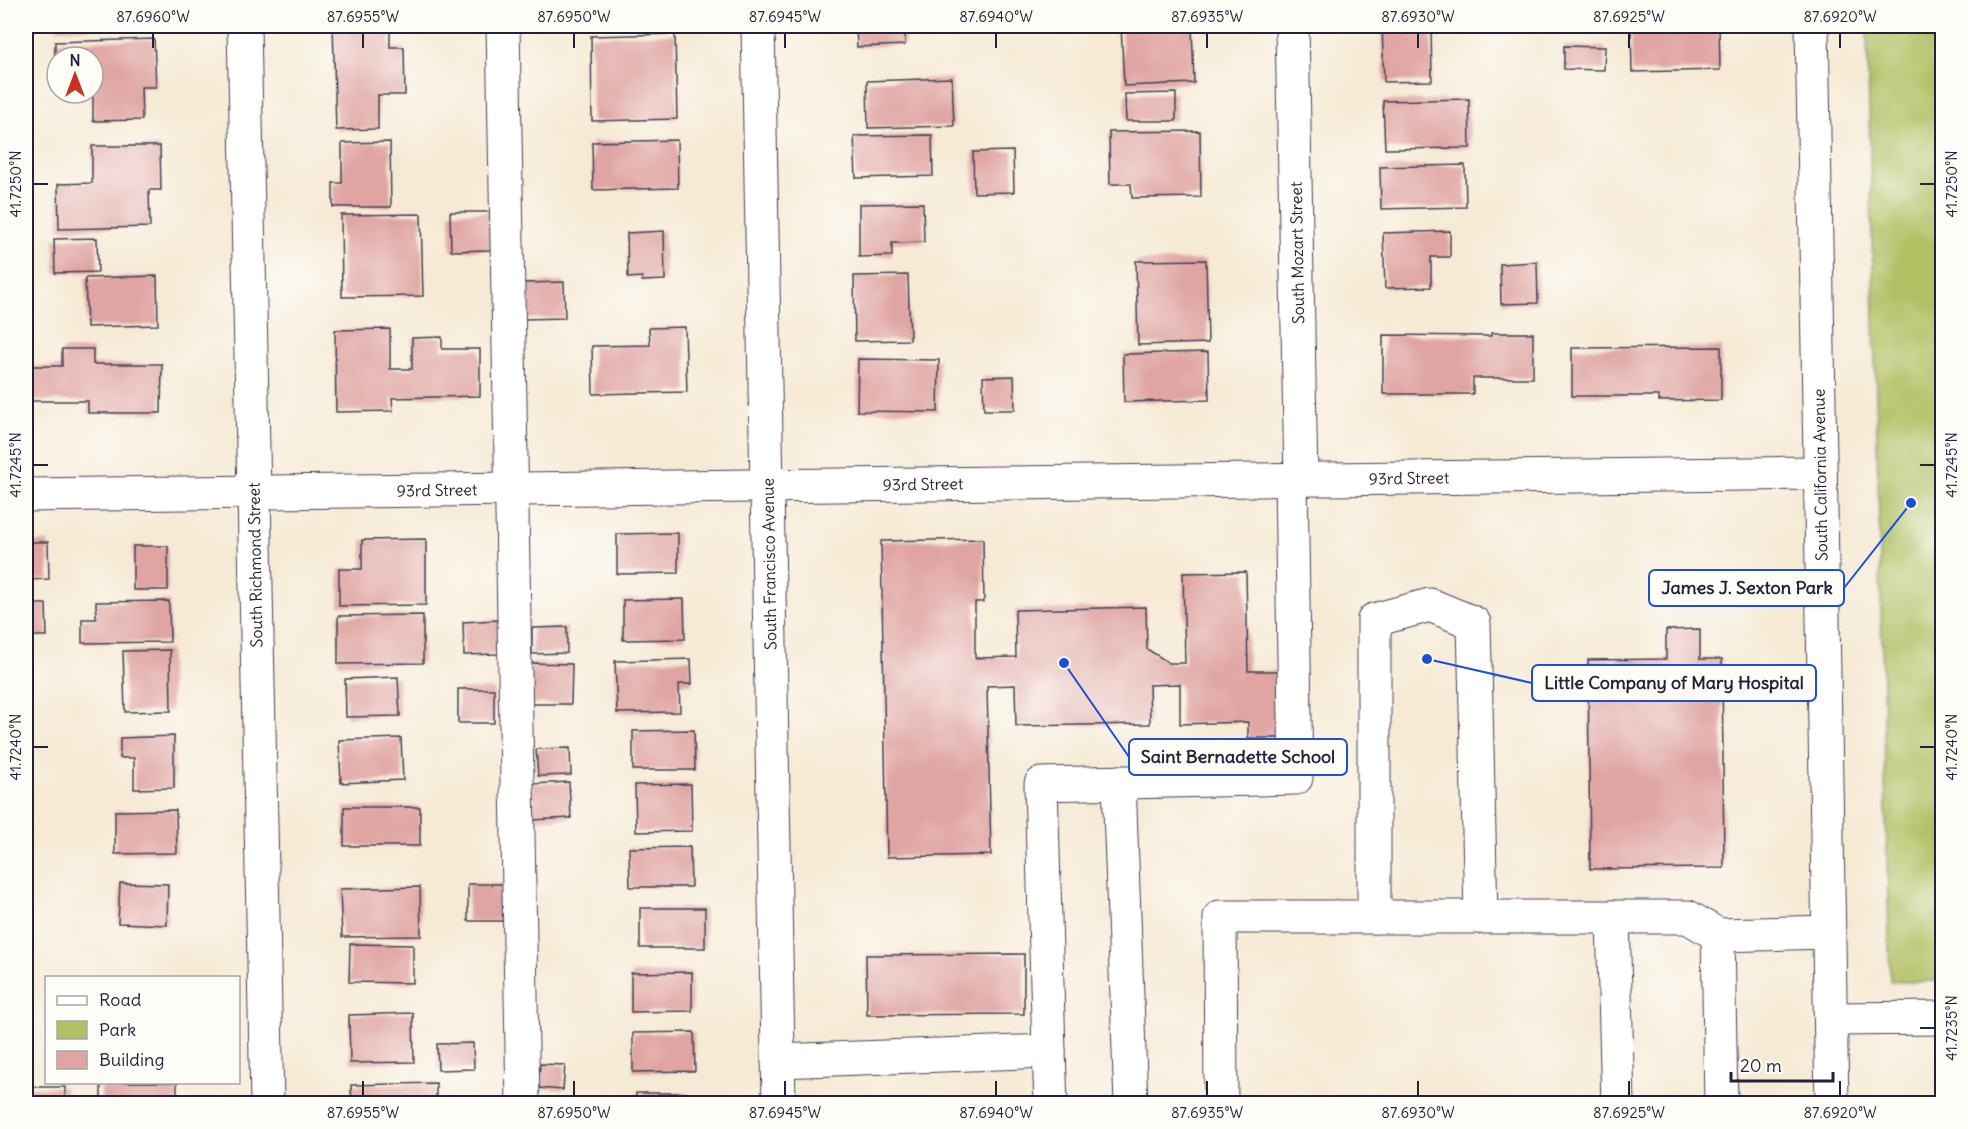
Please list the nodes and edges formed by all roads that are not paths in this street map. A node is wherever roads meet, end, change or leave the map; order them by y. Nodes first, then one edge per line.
1 (244, 26) edge
2 (503, 26) edge
3 (758, 26) edge
4 (1292, 26) edge
5 (1812, 26) edge
6 (1820, 473) junction
7 (1296, 480) junction
8 (767, 486) junction
9 (511, 489) junction
10 (254, 492) junction
11 (26, 495) edge
12 (1119, 782) junction
13 (1374, 917) junction
14 (1481, 917) junction
15 (1613, 917) junction
16 (1829, 932) junction
17 (1718, 935) junction
18 (1942, 1018) edge
19 (1831, 1019) junction
20 (1049, 1051) junction
21 (778, 1061) junction
22 (267, 1104) edge
23 (523, 1104) edge
24 (779, 1104) edge
25 (1051, 1104) edge
26 (1131, 1104) edge
27 (1221, 1104) edge
28 (1618, 1104) edge
29 (1721, 1104) edge
30 (1832, 1104) edge

1 - 10 street, South Richmond Street
2 - 9 street
3 - 8 street, South Francisco Avenue
4 - 7 street, South Mozart Street
5 - 6 street, South California Avenue
6 - 7 street, 93rd Street
6 - 16 street, South California Avenue
7 - 8 street, 93rd Street
7 - 12 street, South Mozart Street
8 - 9 street, 93rd Street
8 - 21 street, South Francisco Avenue
9 - 10 street, 93rd Street
9 - 23 street
10 - 11 street, 93rd Street
10 - 22 street, South Richmond Street
12 - 20 street
12 - 26 street
13 - 14 street
13 - 14 street
13 - 27 street
14 - 15 street
15 - 17 street
15 - 28 street
16 - 17 street
16 - 19 street, South California Avenue
17 - 29 street
18 - 19 street
19 - 30 street, South California Avenue
20 - 21 street
20 - 25 street
21 - 24 street, South Francisco Avenue

